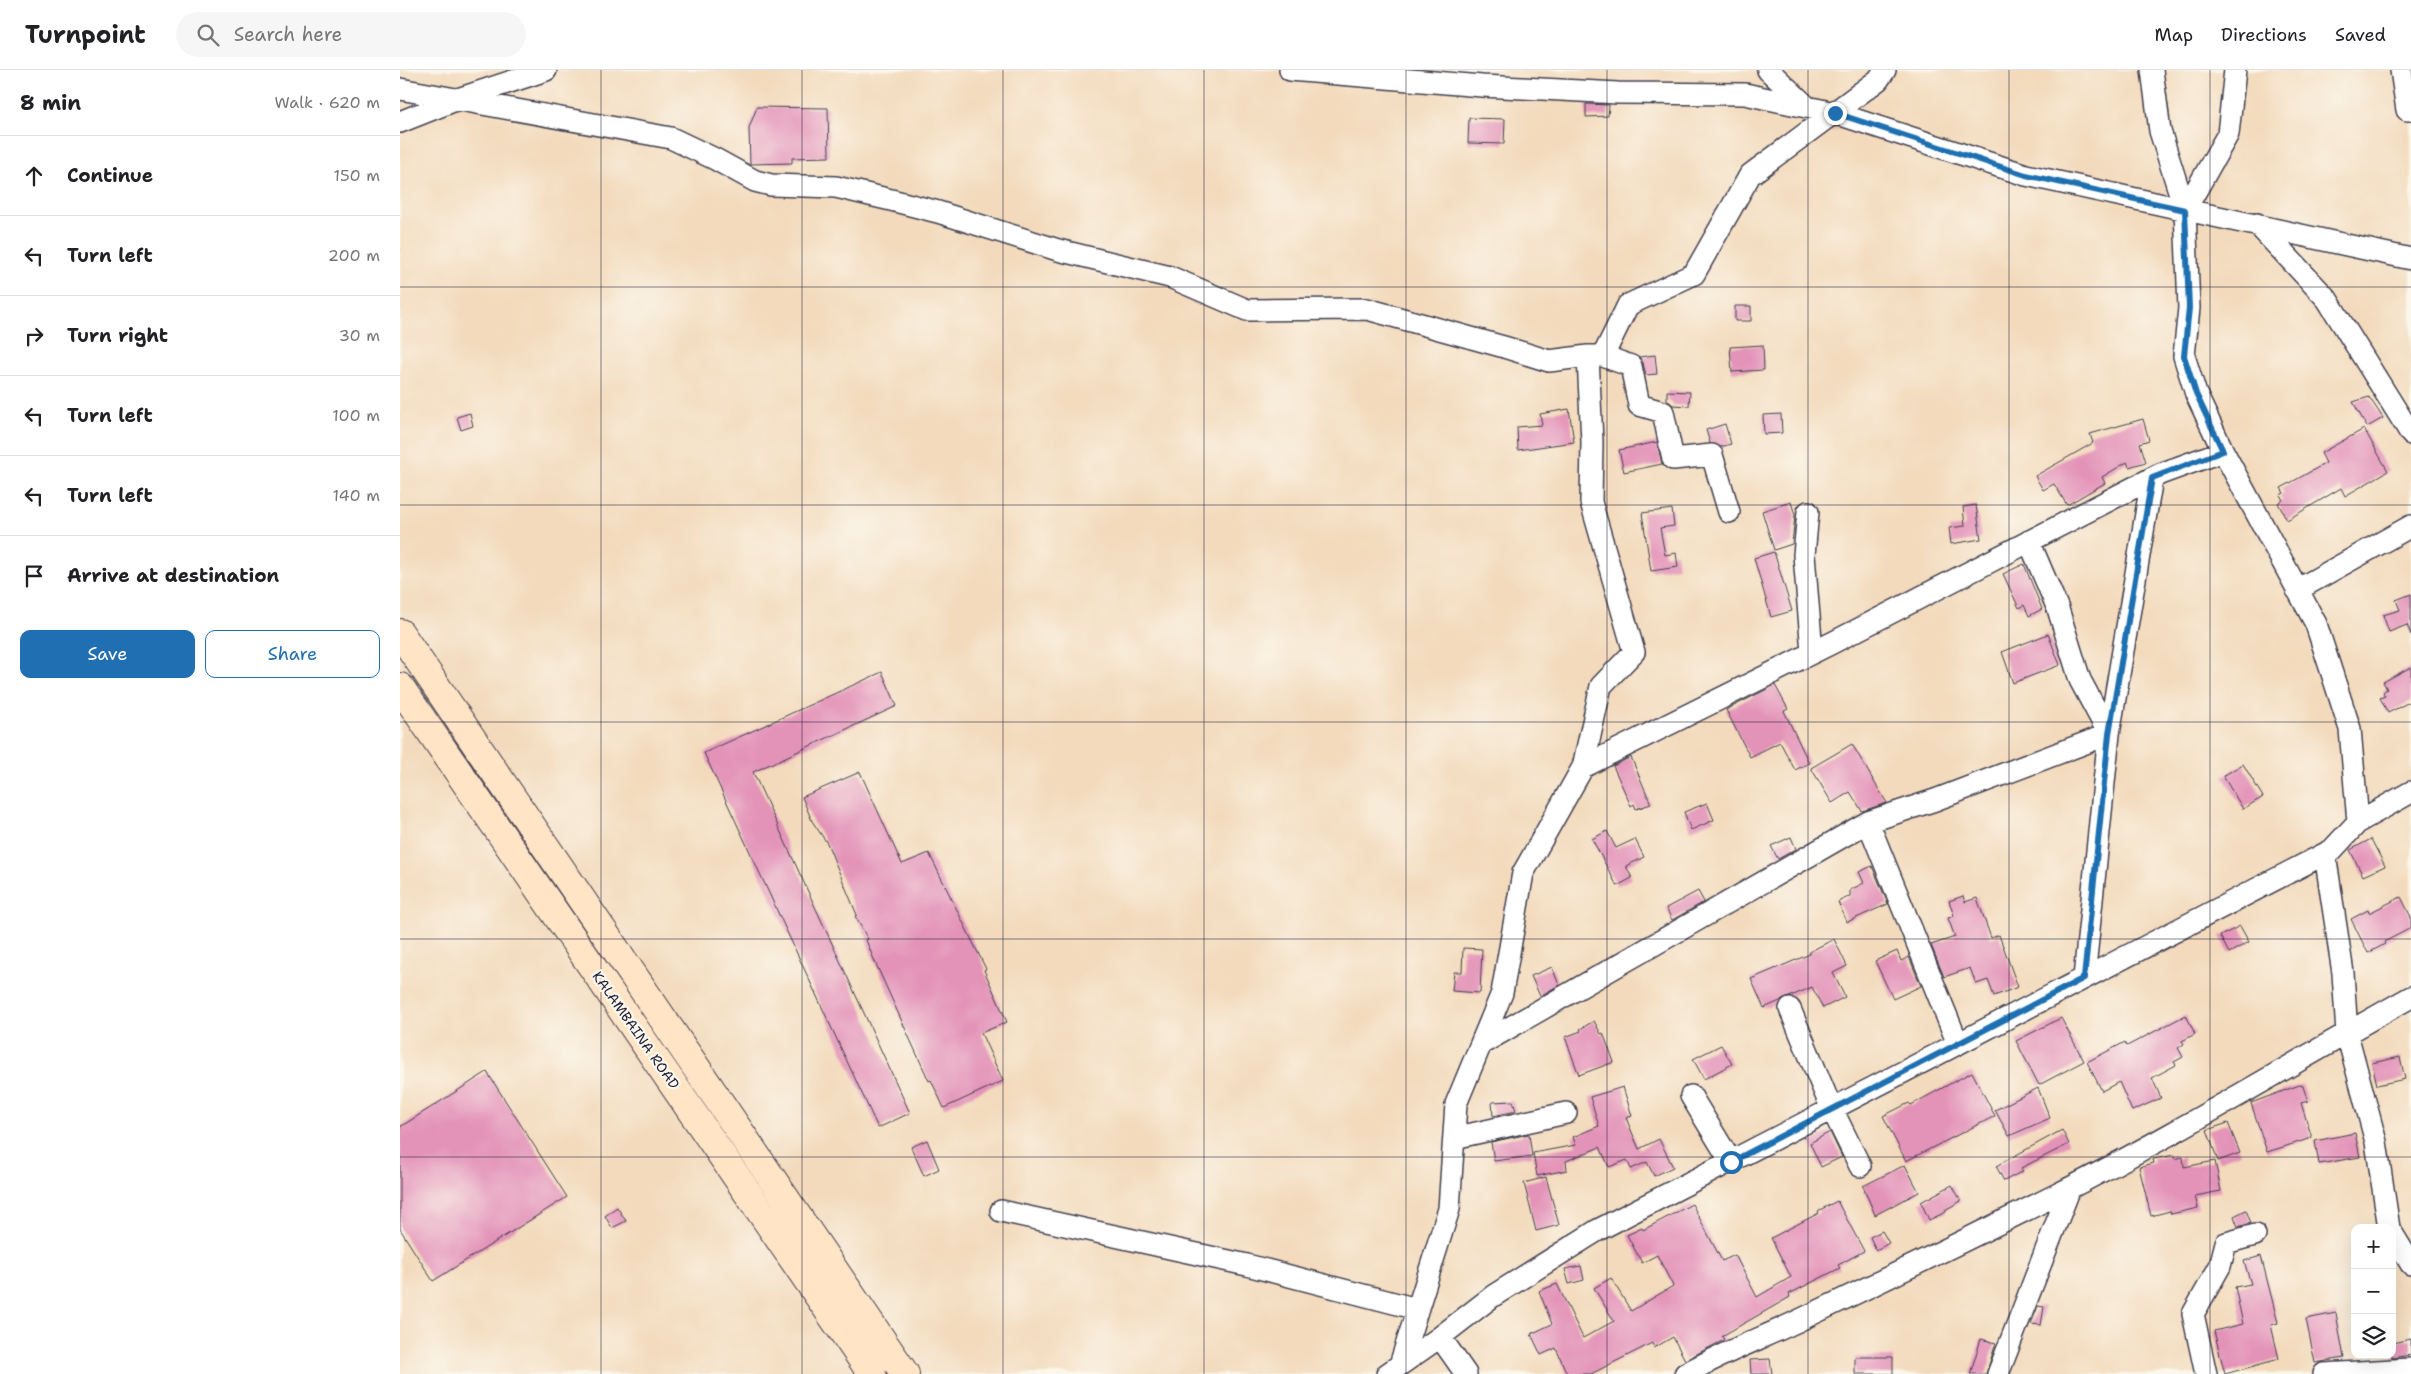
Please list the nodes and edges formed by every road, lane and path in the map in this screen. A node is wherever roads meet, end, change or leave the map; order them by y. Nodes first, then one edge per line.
1 (546, 70) edge
2 (1290, 70) edge
3 (1768, 70) edge
4 (1885, 70) edge
5 (2152, 70) edge
6 (2235, 70) edge
7 (2402, 70) edge
8 (400, 89) edge
9 (458, 99) junction
10 (1805, 106) junction
11 (2411, 110) edge
12 (1835, 113) junction
13 (400, 122) edge
14 (2185, 210) junction
15 (2257, 224) junction
16 (2411, 259) edge
17 (1595, 356) junction
18 (2411, 434) edge
19 (2223, 451) junction
20 (2152, 478) junction
21 (1729, 512) dead end
22 (1808, 512) dead end
23 (2411, 526) edge
24 (2029, 541) junction
25 (2297, 590) junction
26 (400, 633) edge
27 (1812, 652) junction
28 (400, 687) edge
29 (2109, 734) junction
30 (1583, 767) junction
31 (2411, 792) edge
32 (1868, 822) junction
33 (2358, 822) junction
34 (2325, 854) junction
35 (2084, 978) junction
36 (2411, 997) edge
37 (1790, 1009) dead end
38 (2347, 1034) junction
39 (1481, 1044) junction
40 (1958, 1044) junction
41 (1691, 1096) dead end
42 (1832, 1109) junction
43 (1566, 1113) dead end
44 (1454, 1138) junction
45 (1731, 1162) junction
46 (1860, 1166) dead end
47 (2070, 1188) junction
48 (1001, 1211) dead end
49 (2388, 1224) edge
50 (2255, 1234) dead end
51 (2396, 1240) edge
52 (2411, 1264) edge
53 (1417, 1309) junction
54 (1440, 1337) junction
55 (2411, 1369) edge
56 (1394, 1370) edge
57 (872, 1374) edge
58 (905, 1374) edge
59 (1466, 1374) edge
60 (1686, 1374) edge
61 (1998, 1374) edge
62 (2206, 1374) edge
63 (2324, 1374) edge

1 - 9 street
2 - 10 street
3 - 10 street
4 - 12 street
5 - 14 street
6 - 14 street
7 - 11 street
8 - 9 street
9 - 13 street
9 - 17 street
10 - 12 street
12 - 14 street
12 - 17 street
14 - 15 street
14 - 19 street
15 - 16 street
15 - 18 street
17 - 21 street
17 - 30 street
19 - 20 street
19 - 25 street
20 - 24 street
20 - 29 street
22 - 27 street
23 - 25 street
24 - 27 street
24 - 29 street
25 - 33 street
26 - 58 main road
27 - 30 street
28 - 57 main road, KALAMBAINA ROAD
29 - 32 street
29 - 35 street
30 - 39 street
31 - 33 street
32 - 39 street
32 - 40 street
33 - 34 street
34 - 35 street
34 - 38 street
35 - 40 street
36 - 38 street
37 - 42 street
38 - 47 street
38 - 49 street
39 - 44 street
40 - 42 street
41 - 45 street
42 - 45 street
42 - 46 street
43 - 44 street
44 - 53 street
45 - 54 street
47 - 60 street
47 - 61 street
48 - 53 street
50 - 62 street
51 - 52 street
53 - 56 street
54 - 56 street
54 - 59 street
55 - 63 street

